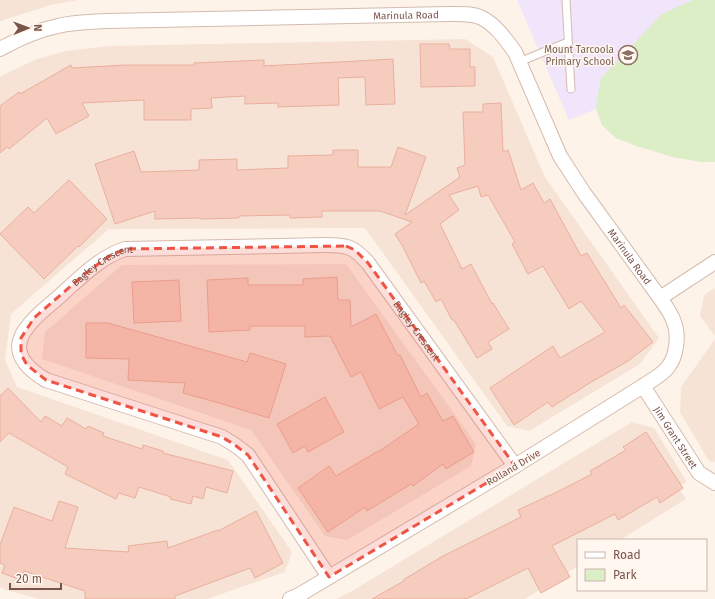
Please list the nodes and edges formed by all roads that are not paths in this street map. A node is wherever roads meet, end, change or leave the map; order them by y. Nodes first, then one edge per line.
1 (566, 0) edge
2 (568, 42) junction
3 (0, 49) edge
4 (519, 62) junction
5 (571, 89) dead end
6 (715, 262) edge
7 (660, 298) junction
8 (643, 386) junction
9 (515, 466) junction
10 (715, 483) edge
11 (329, 577) junction
12 (290, 599) edge

1 - 2 lane
2 - 4 lane
2 - 5 lane
3 - 4 street, Marinula Road
4 - 7 street, Marinula Road
6 - 7 street
7 - 8 street, Rolland Drive
8 - 9 street, Rolland Drive
8 - 10 street, Jim Grant Street
9 - 11 street, Rolland Drive
9 - 11 street, Bagley Crescent
11 - 12 street, Rolland Drive

